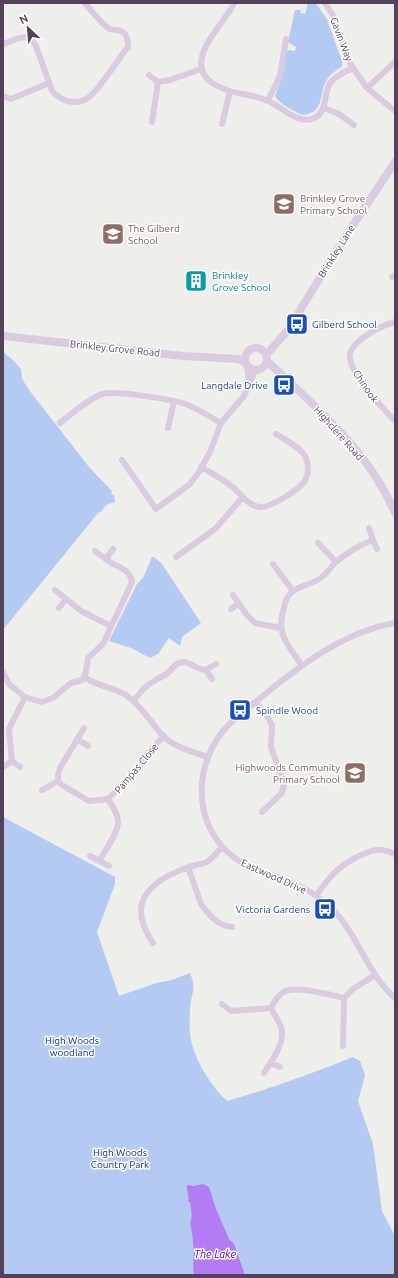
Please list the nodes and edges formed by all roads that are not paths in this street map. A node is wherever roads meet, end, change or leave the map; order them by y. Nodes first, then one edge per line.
1 (85, 3) edge
2 (234, 3) edge
3 (335, 3) edge
4 (327, 5) edge
5 (286, 39) dead end
6 (3, 44) edge
7 (395, 62) edge
8 (353, 68) junction
9 (201, 69) junction
10 (149, 75) dead end
11 (158, 82) junction
12 (49, 83) junction
13 (367, 88) junction
14 (230, 91) junction
15 (3, 96) edge
16 (268, 100) junction
17 (324, 108) junction
18 (394, 110) edge
19 (152, 122) dead end
20 (222, 124) dead end
21 (354, 125) dead end
22 (395, 162) edge
23 (395, 322) edge
24 (3, 336) edge
25 (246, 353) junction
26 (226, 359) junction
27 (258, 362) junction
28 (174, 402) junction
29 (395, 421) edge
30 (60, 423) dead end
31 (220, 423) junction
32 (168, 428) dead end
33 (276, 434) dead end
34 (122, 460) dead end
35 (201, 467) junction
36 (243, 497) junction
37 (395, 513) edge
38 (369, 528) dead end
39 (373, 540) junction
40 (318, 543) dead end
41 (113, 549) dead end
42 (377, 549) dead end
43 (95, 551) dead end
44 (176, 557) dead end
45 (106, 559) junction
46 (336, 562) junction
47 (273, 564) dead end
48 (55, 590) dead end
49 (293, 591) junction
50 (233, 595) dead end
51 (66, 600) junction
52 (238, 604) junction
53 (59, 608) dead end
54 (231, 609) dead end
55 (395, 623) edge
56 (111, 626) junction
57 (280, 628) junction
58 (216, 664) dead end
59 (302, 666) junction
60 (206, 670) junction
61 (3, 672) edge
62 (84, 677) junction
63 (212, 679) dead end
64 (25, 697) junction
65 (134, 701) junction
66 (255, 702) junction
67 (84, 728) dead end
68 (6, 734) edge
69 (164, 736) junction
70 (77, 739) junction
71 (88, 746) dead end
72 (208, 756) junction
73 (12, 761) junction
74 (3, 767) edge
75 (20, 767) dead end
76 (58, 781) junction
77 (42, 790) dead end
78 (108, 799) junction
79 (262, 812) dead end
80 (222, 847) junction
81 (395, 854) edge
82 (90, 856) dead end
83 (99, 861) junction
84 (109, 866) dead end
85 (188, 867) junction
86 (316, 896) junction
87 (232, 927) dead end
88 (153, 943) dead end
89 (375, 976) junction
90 (344, 998) junction
91 (395, 998) edge
92 (222, 1004) dead end
93 (271, 1008) junction
94 (343, 1046) dead end
95 (270, 1063) junction
96 (280, 1067) dead end
97 (264, 1073) dead end

1 - 12 street
2 - 9 street
3 - 4 street
4 - 8 street, Gavin Way
5 - 16 street
6 - 12 street
7 - 13 street
8 - 13 street, Gavin Way
8 - 17 street
9 - 11 street
9 - 14 street
10 - 11 street
11 - 19 street
12 - 15 street
13 - 18 street, Gavin Way
14 - 16 street
14 - 20 street
16 - 17 street
17 - 21 street
22 - 27 street, Brinkley Lane
23 - 29 street, Chinook
24 - 26 street, Brinkley Grove Road
25 - 26 street, Brinkley Grove Road
25 - 27 street
25 - 27 street, Brinkley Lane
26 - 27 street, Brinkley Grove Road
27 - 31 street
27 - 37 street, Highclere Road
28 - 30 street
28 - 31 street
28 - 32 street
31 - 35 street
33 - 36 street
34 - 35 street
35 - 36 street
36 - 44 street
38 - 39 street
39 - 42 street
39 - 46 street
40 - 46 street
41 - 45 street
43 - 45 street
45 - 56 street
46 - 49 street
47 - 49 street
48 - 51 street
49 - 57 street
50 - 52 street
51 - 53 street
51 - 56 street
52 - 54 street
52 - 57 street
55 - 59 street, Eastwood Drive
56 - 62 street
57 - 59 street
58 - 60 street
59 - 66 street, Eastwood Drive
60 - 63 street
60 - 65 street
61 - 64 street
62 - 64 street
62 - 65 street
64 - 68 street
65 - 69 street
66 - 72 street, Eastwood Drive
66 - 79 street
67 - 70 street
68 - 73 street
69 - 72 street
69 - 78 street, Pampas Close
70 - 71 street
70 - 76 street
72 - 80 street, Eastwood Drive
73 - 74 street
73 - 75 street
76 - 77 street
76 - 78 street, Pampas Close
78 - 83 street, Pampas Close
80 - 85 street
80 - 86 street, Eastwood Drive
81 - 86 street
82 - 83 street
83 - 84 street
85 - 87 street
85 - 88 street
86 - 89 street, Eastwood Drive
89 - 90 street
89 - 91 street, Eastwood Drive
90 - 93 street
90 - 94 street
92 - 93 street
93 - 95 street
95 - 96 street
95 - 97 street

